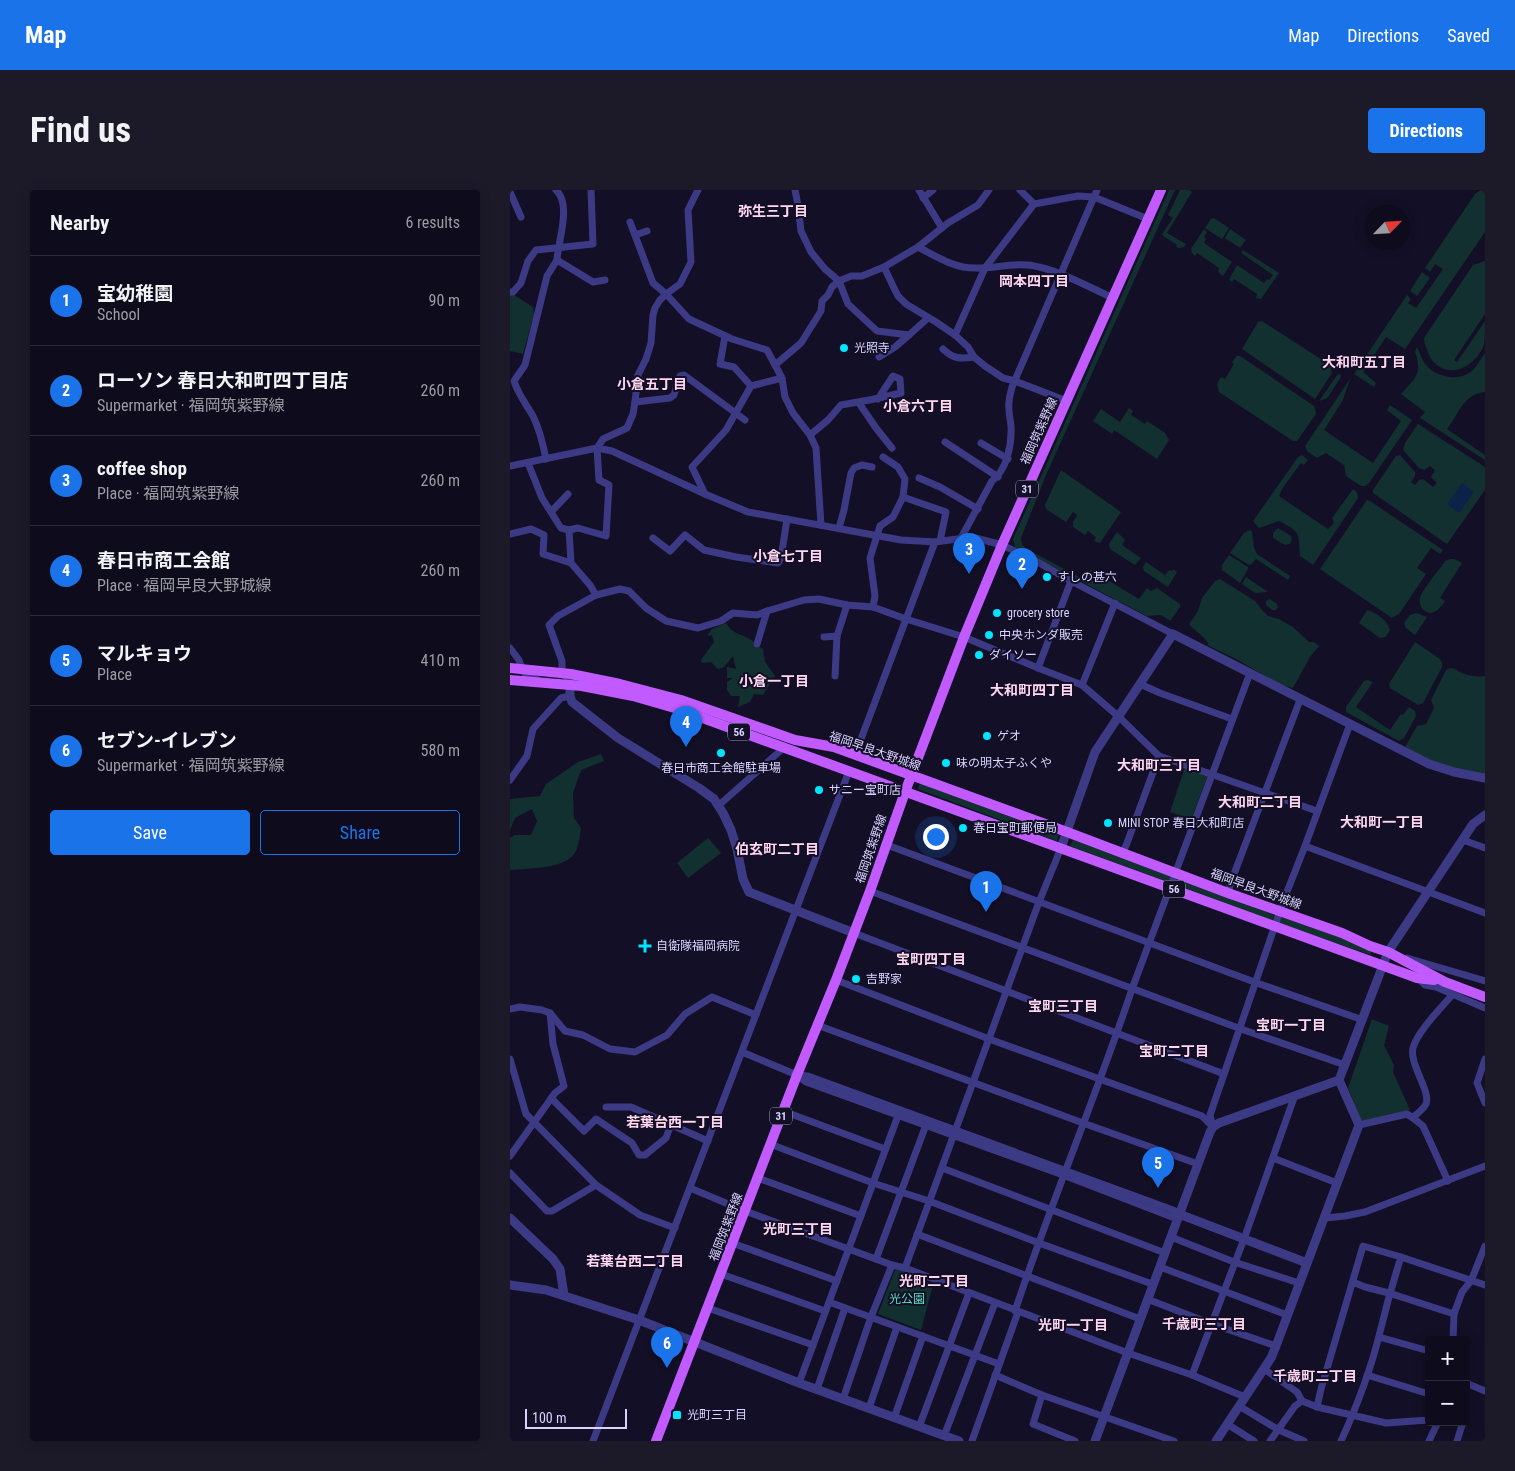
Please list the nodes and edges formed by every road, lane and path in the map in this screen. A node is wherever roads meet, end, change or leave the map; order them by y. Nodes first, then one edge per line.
1 (556, 190) edge
2 (591, 190) edge
3 (698, 190) edge
4 (795, 190) edge
5 (919, 190) edge
6 (933, 190) edge
7 (989, 190) edge
8 (1020, 190) edge
9 (1161, 190) edge
10 (510, 192) edge
11 (1096, 193) edge
12 (922, 198) junction
13 (1034, 204) junction
14 (521, 217) dead end
15 (1148, 219) junction
16 (630, 222) dead end
17 (942, 228) junction
18 (647, 231) dead end
19 (635, 235) junction
20 (918, 247) junction
21 (558, 248) junction
22 (557, 260) junction
23 (884, 267) junction
24 (985, 268) junction
25 (1061, 275) junction
26 (605, 280) dead end
27 (838, 281) junction
28 (510, 292) edge
29 (666, 294) junction
30 (1113, 298) junction
31 (928, 318) junction
32 (909, 335) junction
33 (955, 335) junction
34 (725, 336) junction
35 (943, 349) dead end
36 (879, 357) dead end
37 (974, 357) junction
38 (775, 366) junction
39 (782, 378) junction
40 (1015, 381) junction
41 (751, 386) junction
42 (878, 398) dead end
43 (1066, 401) junction
44 (635, 402) junction
45 (859, 403) junction
46 (736, 414) junction
47 (745, 420) dead end
48 (810, 434) junction
49 (945, 442) dead end
50 (981, 443) dead end
51 (597, 448) junction
52 (892, 448) dead end
53 (883, 457) dead end
54 (546, 459) junction
55 (1008, 459) junction
56 (528, 463) junction
57 (510, 466) edge
58 (872, 467) dead end
59 (998, 477) junction
60 (919, 478) dead end
61 (568, 494) dead end
62 (705, 494) junction
63 (903, 497) junction
64 (978, 509) junction
65 (551, 512) junction
66 (787, 519) junction
67 (821, 525) junction
68 (839, 528) junction
69 (569, 530) junction
70 (510, 534) edge
71 (878, 536) junction
72 (653, 538) dead end
73 (961, 538) junction
74 (937, 542) junction
75 (1002, 544) junction
76 (572, 563) junction
77 (1071, 581) junction
78 (596, 595) junction
79 (1115, 603) junction
80 (846, 605) junction
81 (873, 607) junction
82 (767, 611) junction
83 (906, 619) junction
84 (1173, 634) junction
85 (837, 636) junction
86 (824, 637) dead end
87 (964, 637) junction
88 (757, 644) dead end
89 (510, 648) edge
90 (510, 668) edge
91 (1038, 668) junction
92 (522, 669) junction
93 (562, 673) junction
94 (1250, 674) junction
95 (835, 676) dead end
96 (510, 680) edge
97 (541, 682) junction
98 (570, 684) junction
99 (1140, 684) junction
100 (1082, 685) junction
101 (582, 686) junction
102 (570, 696) junction
103 (1300, 700) junction
104 (1118, 716) junction
105 (1232, 718) junction
106 (1350, 724) junction
107 (774, 734) junction
108 (795, 740) junction
109 (783, 746) junction
110 (855, 755) junction
111 (1158, 756) junction
112 (849, 771) junction
113 (1212, 773) junction
114 (912, 776) junction
115 (1485, 778) edge
116 (510, 780) edge
117 (905, 792) junction
118 (1266, 793) junction
119 (718, 806) junction
120 (1317, 811) junction
121 (1485, 815) edge
122 (1067, 832) junction
123 (1463, 840) junction
124 (886, 845) junction
125 (1305, 846) junction
126 (1061, 848) junction
127 (1485, 848) edge
128 (1122, 854) junction
129 (1175, 872) junction
130 (1170, 888) junction
131 (870, 891) junction
132 (1428, 892) junction
133 (1228, 893) junction
134 (1039, 902) junction
135 (797, 910) junction
136 (1280, 912) junction
137 (1485, 913) edge
138 (1275, 927) junction
139 (854, 933) junction
140 (1149, 943) junction
141 (1022, 948) junction
142 (1388, 952) junction
143 (1383, 965) junction
144 (1417, 978) junction
145 (836, 980) junction
146 (1485, 981) edge
147 (1445, 982) junction
148 (1257, 983) junction
149 (1132, 989) junction
150 (1006, 992) junction
151 (1452, 995) junction
152 (1485, 997) edge
153 (1485, 1008) edge
154 (510, 1009) edge
155 (550, 1013) junction
156 (756, 1015) junction
157 (1363, 1020) junction
158 (817, 1024) junction
159 (1241, 1029) junction
160 (1117, 1034) junction
161 (989, 1039) junction
162 (742, 1052) junction
163 (510, 1059) edge
164 (1485, 1059) edge
165 (1345, 1065) junction
166 (1224, 1074) junction
167 (797, 1075) junction
168 (1099, 1079) junction
169 (1339, 1080) junction
170 (973, 1082) junction
171 (1295, 1096) junction
172 (551, 1098) junction
173 (1485, 1103) edge
174 (606, 1107) dead end
175 (783, 1111) junction
176 (898, 1113) junction
177 (1413, 1118) junction
178 (534, 1122) junction
179 (1083, 1123) junction
180 (671, 1124) junction
181 (926, 1125) junction
182 (1359, 1125) junction
183 (1213, 1127) junction
184 (955, 1132) junction
185 (708, 1141) junction
186 (770, 1144) junction
187 (885, 1149) junction
188 (510, 1156) edge
189 (1273, 1158) junction
190 (1198, 1164) junction
191 (1485, 1166) edge
192 (942, 1168) junction
193 (510, 1173) edge
194 (1064, 1173) junction
195 (758, 1178) junction
196 (1448, 1181) junction
197 (873, 1183) junction
198 (1337, 1183) junction
199 (596, 1185) junction
200 (690, 1188) junction
201 (901, 1193) junction
202 (929, 1201) junction
203 (1051, 1209) junction
204 (745, 1211) junction
205 (1179, 1214) junction
206 (861, 1216) junction
207 (510, 1218) edge
208 (1325, 1218) junction
209 (675, 1228) junction
210 (917, 1234) junction
211 (1170, 1237) junction
212 (1244, 1239) junction
213 (732, 1243) junction
214 (1039, 1243) junction
215 (1485, 1246) edge
216 (849, 1249) junction
217 (1165, 1253) junction
218 (1401, 1258) junction
219 (876, 1259) junction
220 (1234, 1262) junction
221 (1307, 1263) junction
222 (892, 1265) junction
223 (1160, 1267) junction
224 (905, 1268) junction
225 (721, 1274) junction
226 (1026, 1276) junction
227 (837, 1281) junction
228 (1471, 1281) junction
229 (1353, 1282) junction
230 (1299, 1283) junction
231 (1152, 1284) junction
232 (510, 1285) edge
233 (1485, 1285) edge
234 (1224, 1292) junction
235 (969, 1293) junction
236 (1389, 1293) junction
237 (564, 1295) junction
238 (1147, 1299) junction
239 (829, 1302) junction
240 (994, 1303) junction
241 (708, 1308) junction
242 (845, 1308) junction
243 (825, 1311) junction
244 (1017, 1311) junction
245 (1454, 1314) junction
246 (1287, 1315) junction
247 (871, 1317) junction
248 (1140, 1319) junction
249 (639, 1320) junction
250 (1212, 1324) junction
251 (897, 1326) junction
252 (923, 1336) junction
253 (1453, 1336) edge
254 (1378, 1337) junction
255 (695, 1343) junction
256 (813, 1345) junction
257 (949, 1346) junction
258 (1276, 1346) junction
259 (1425, 1350) edge
260 (1128, 1353) junction
261 (974, 1355) junction
262 (999, 1364) junction
263 (1264, 1368) junction
264 (1192, 1375) junction
265 (1367, 1375) junction
266 (995, 1376) junction
267 (799, 1383) junction
268 (1470, 1385) edge
269 (816, 1389) junction
270 (1485, 1391) edge
271 (1425, 1393) edge
272 (1042, 1395) junction
273 (1245, 1397) junction
274 (843, 1399) junction
275 (1302, 1401) junction
276 (1239, 1406) junction
277 (1317, 1407) junction
278 (869, 1408) junction
279 (1352, 1416) junction
280 (1104, 1417) junction
281 (894, 1418) junction
282 (1425, 1420) edge
283 (1227, 1424) junction
284 (1436, 1426) edge
285 (1462, 1426) edge
286 (919, 1427) junction
287 (1279, 1430) junction
288 (944, 1436) junction
289 (1170, 1440) edge
290 (593, 1441) edge
291 (656, 1441) edge
292 (959, 1441) edge
293 (972, 1441) edge
294 (1076, 1441) edge
295 (1095, 1441) edge
296 (1216, 1441) edge
297 (1254, 1441) edge
298 (1270, 1441) edge
299 (1304, 1441) edge
300 (1341, 1441) edge
301 (1429, 1441) edge
302 (1457, 1441) edge

1 - 21 street
2 - 21 street
3 - 29 street
4 - 27 street
5 - 12 street
6 - 12 street
7 - 17 street
8 - 13 street
9 - 15 main road, 福岡筑紫野線 / 31
10 - 14 street
11 - 13 street
11 - 15 street
11 - 25 street
12 - 17 street
13 - 24 street
15 - 30 main road, 福岡筑紫野線 / 31
16 - 19 street
17 - 20 street
18 - 19 street
19 - 29 street
20 - 23 street
20 - 24 street
21 - 22 street
21 - 28 street
22 - 26 street
22 - 54 street
23 - 27 street
23 - 31 street
24 - 25 street
24 - 33 street
25 - 30 street
25 - 40 street
27 - 32 street
27 - 38 street
29 - 34 street
29 - 44 street
30 - 43 main road, 福岡筑紫野線 / 31
31 - 32 street
31 - 33 street
32 - 36 street
33 - 37 street
34 - 38 street
34 - 41 street
35 - 37 street
37 - 40 street
38 - 39 street
39 - 41 street
39 - 48 street
40 - 43 street
40 - 55 street
41 - 46 street
42 - 45 street
43 - 75 main road, 福岡筑紫野線 / 31
44 - 46 street
44 - 51 street
45 - 48 street
45 - 52 street
46 - 47 street
46 - 62 street
48 - 67 street
49 - 59 street
50 - 55 street
51 - 54 street
51 - 62 street
51 - 69 street
53 - 63 street
54 - 56 street
55 - 59 street
56 - 57 street
56 - 65 street
58 - 68 street
59 - 64 street
60 - 64 street
61 - 65 street
62 - 66 street
63 - 71 street
63 - 74 street
64 - 73 street
65 - 69 street
66 - 67 street
66 - 72 street
67 - 68 street
68 - 71 street
69 - 76 street
70 - 76 street
71 - 74 street
71 - 81 street
73 - 74 street
73 - 75 street
74 - 83 street
75 - 77 street
75 - 87 main road, 福岡筑紫野線 / 31
76 - 78 street
77 - 79 street
77 - 91 street
78 - 82 street
78 - 93 street
79 - 84 street
79 - 100 street
80 - 81 street
80 - 82 street
80 - 85 street
81 - 83 street
82 - 88 street
83 - 87 street
83 - 110 street
84 - 94 street
84 - 99 street
85 - 86 street
85 - 95 street
87 - 91 street
87 - 114 main road, 福岡筑紫野線 / 31
89 - 92 street
90 - 92 main road, 福岡早良大野城線 / 56
91 - 100 street
92 - 93 main road, 福岡早良大野城線 / 56
92 - 97 street
93 - 101 street
93 - 107 main road, 福岡早良大野城線 / 56
94 - 103 street
94 - 105 street
96 - 97 main road, 福岡早良大野城線 / 56
97 - 98 main road, 福岡早良大野城線 / 56
98 - 101 main road, 福岡早良大野城線 / 56
98 - 102 street
99 - 104 street
99 - 105 street
100 - 104 street
101 - 109 main road, 福岡早良大野城線 / 56
102 - 116 street
102 - 119 street
103 - 106 street
103 - 118 street
104 - 111 street
104 - 122 street
105 - 113 street
106 - 115 street
106 - 120 street
107 - 108 main road, 福岡早良大野城線 / 56
107 - 109 street
108 - 109 street
108 - 110 main road, 福岡早良大野城線 / 56
109 - 112 main road, 福岡早良大野城線 / 56
109 - 119 street
110 - 114 main road, 福岡早良大野城線 / 56
111 - 113 street
111 - 128 street
112 - 117 main road, 福岡早良大野城線 / 56
112 - 135 street
113 - 118 street
113 - 129 street
114 - 117 main road, 福岡筑紫野線 / 31
114 - 122 main road, 福岡早良大野城線 / 56
117 - 124 main road, 福岡筑紫野線 / 31
117 - 126 main road, 福岡早良大野城線 / 56
118 - 120 street
118 - 133 street
119 - 135 street
120 - 125 street
121 - 123 street
122 - 126 street
122 - 128 main road, 福岡早良大野城線 / 56
123 - 127 street
123 - 132 street
124 - 131 main road, 福岡筑紫野線 / 31
124 - 134 street
125 - 132 street
125 - 136 street
126 - 130 main road, 福岡早良大野城線 / 56
126 - 134 street
128 - 129 main road, 福岡早良大野城線 / 56
129 - 130 street
129 - 133 main road, 福岡早良大野城線 / 56
130 - 138 main road, 福岡早良大野城線 / 56
130 - 140 street
131 - 139 main road, 福岡筑紫野線 / 31
131 - 141 street
132 - 137 street
132 - 142 street
133 - 136 main road, 福岡早良大野城線 / 56
134 - 140 street
134 - 141 street
135 - 139 street
135 - 156 street
136 - 138 street
136 - 142 main road, 福岡早良大野城線 / 56
138 - 143 main road, 福岡早良大野城線 / 56
138 - 148 street
139 - 145 main road, 福岡筑紫野線 / 31
139 - 150 street
140 - 148 street
140 - 149 street
141 - 149 street
141 - 150 street
142 - 143 street
142 - 146 street
142 - 147 main road, 福岡早良大野城線 / 56
143 - 144 main road, 福岡早良大野城線 / 56
143 - 157 street
144 - 147 main road, 福岡早良大野城線 / 56
144 - 151 street
145 - 158 main road, 福岡筑紫野線 / 31
145 - 161 street
147 - 152 main road, 福岡早良大野城線 / 56
148 - 157 street
148 - 159 street
149 - 159 street
149 - 160 street
150 - 160 street
150 - 161 street
151 - 153 street
151 - 177 street
154 - 155 street
155 - 156 street
155 - 172 street
156 - 162 street
157 - 165 street
158 - 167 main road, 福岡筑紫野線 / 31
158 - 170 street
159 - 165 street
159 - 166 street
160 - 166 street
160 - 168 street
161 - 168 street
161 - 170 street
162 - 167 street
162 - 185 street
163 - 178 street
164 - 173 street
165 - 169 street
166 - 183 street
167 - 175 main road, 福岡筑紫野線 / 31
167 - 176 street
168 - 179 street
168 - 183 street
169 - 171 street
169 - 182 street
170 - 179 street
170 - 184 street
171 - 183 street
171 - 189 street
172 - 178 street
172 - 180 street
174 - 180 street
175 - 186 main road, 福岡筑紫野線 / 31
175 - 187 street
176 - 181 street
176 - 184 street
176 - 187 street
177 - 182 street
177 - 196 street
178 - 188 street
178 - 199 street
179 - 190 street
179 - 194 street
180 - 185 street
181 - 184 street
181 - 201 street
182 - 198 street
183 - 190 street
184 - 192 street
184 - 194 street
185 - 200 street
186 - 195 main road, 福岡筑紫野線 / 31
186 - 197 street
187 - 197 street
189 - 198 street
189 - 212 street
190 - 205 street
191 - 196 street
192 - 202 street
192 - 203 street
193 - 199 street
194 - 203 street
194 - 205 street
195 - 204 main road, 福岡筑紫野線 / 31
195 - 206 street
196 - 208 street
197 - 201 street
197 - 206 street
198 - 208 street
199 - 209 street
200 - 204 street
200 - 209 street
201 - 202 street
201 - 219 street
202 - 210 street
202 - 214 street
203 - 214 street
203 - 217 street
204 - 213 main road, 福岡筑紫野線 / 31
204 - 216 street
205 - 211 street
205 - 212 street
206 - 216 street
207 - 237 street
208 - 221 street
209 - 249 street
210 - 224 street
210 - 226 street
211 - 217 street
211 - 220 street
212 - 220 street
212 - 221 street
213 - 225 main road, 福岡筑紫野線 / 31
213 - 227 street
214 - 226 street
214 - 231 street
215 - 228 street
216 - 219 street
216 - 227 street
217 - 223 street
218 - 228 street
218 - 229 street
218 - 236 street
219 - 222 street
220 - 230 street
220 - 234 street
221 - 230 street
222 - 224 street
222 - 247 street
223 - 231 street
223 - 234 street
224 - 235 street
225 - 241 main road, 福岡筑紫野線 / 31
225 - 243 street
226 - 244 street
226 - 248 street
227 - 239 street
228 - 233 street
228 - 245 street
229 - 236 street
229 - 277 street
230 - 246 street
231 - 238 street
232 - 237 street
234 - 246 street
234 - 250 street
235 - 240 street
235 - 257 street
236 - 245 street
236 - 254 street
237 - 249 street
238 - 248 street
238 - 250 street
239 - 242 street
239 - 243 street
240 - 244 street
240 - 261 street
241 - 255 main road, 福岡筑紫野線 / 31
241 - 256 street
242 - 247 street
242 - 269 street
243 - 256 street
244 - 260 street
244 - 262 street
245 - 253 street
246 - 258 street
247 - 251 street
247 - 274 street
248 - 260 street
249 - 255 street
249 - 290 street
250 - 258 street
250 - 264 street
251 - 252 street
251 - 278 street
252 - 257 street
252 - 281 street
254 - 259 street
254 - 265 street
255 - 267 street
255 - 291 main road, 福岡筑紫野線 / 31
256 - 267 street
257 - 261 street
257 - 286 street
258 - 263 street
260 - 264 street
260 - 280 street
261 - 262 street
261 - 288 street
262 - 266 street
263 - 273 street
263 - 275 street
264 - 273 street
265 - 271 street
265 - 279 street
266 - 272 street
266 - 293 street
267 - 269 street
268 - 270 street
269 - 274 street
272 - 280 street
272 - 294 street
273 - 276 street
274 - 278 street
275 - 277 street
275 - 287 street
276 - 283 street
276 - 287 street
277 - 279 street
278 - 281 street
279 - 282 street
279 - 300 street
280 - 289 street
280 - 295 street
281 - 286 street
283 - 296 street
283 - 297 street
284 - 301 street
285 - 302 street
286 - 288 street
287 - 298 street
287 - 299 street
288 - 292 street

